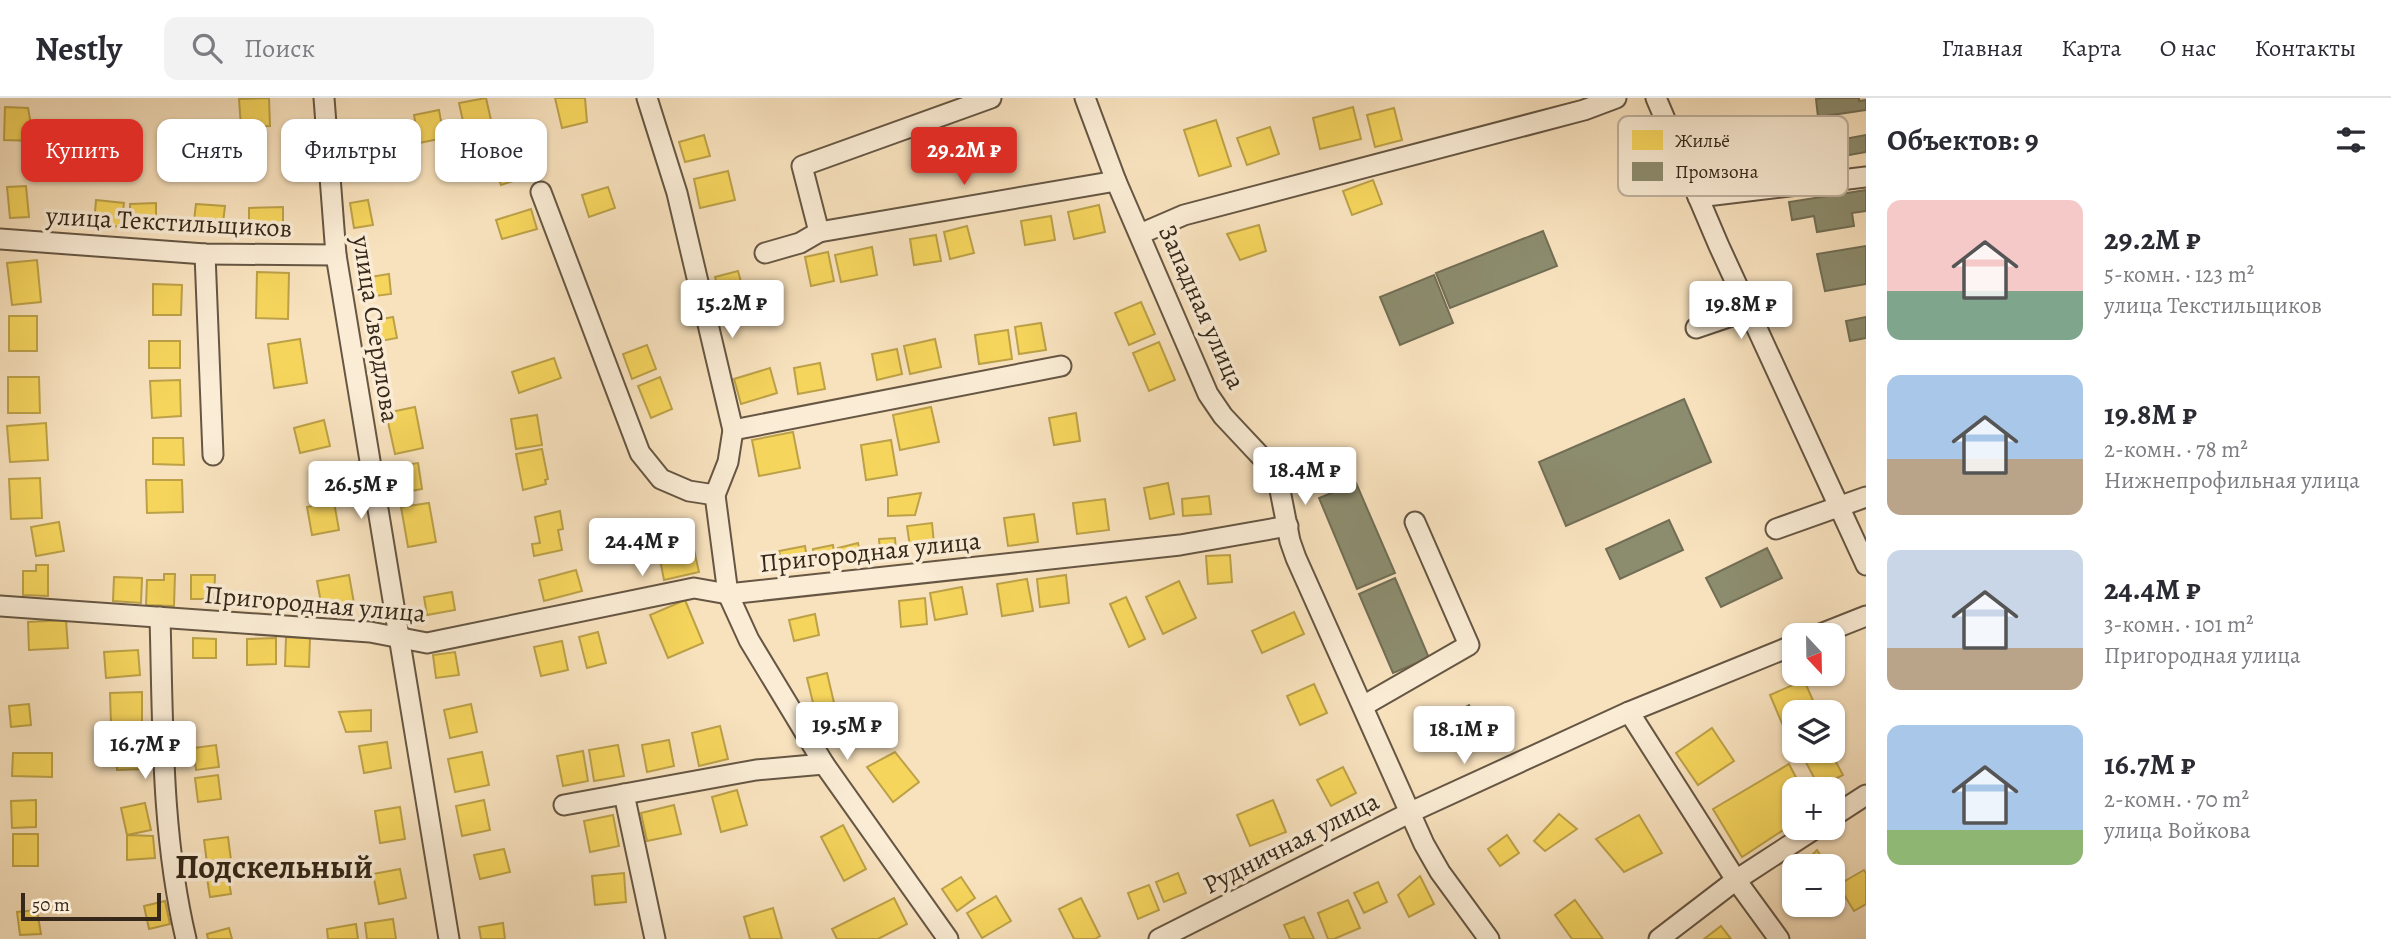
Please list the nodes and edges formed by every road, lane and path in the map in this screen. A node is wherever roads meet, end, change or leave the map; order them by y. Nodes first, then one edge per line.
1 (324, 98) edge
2 (647, 98) edge
3 (991, 98) edge
4 (1085, 98) edge
5 (1616, 98) edge
6 (1656, 98) edge
7 (1664, 116) edge
8 (1866, 177) edge
9 (1848, 179) edge
10 (1116, 181) junction
11 (541, 192) dead end
12 (1706, 196) edge
13 (1698, 197) joint
14 (819, 232) junction
15 (1140, 234) junction
16 (0, 239) edge
17 (765, 253) dead end
18 (205, 254) junction
19 (336, 255) junction
20 (1749, 310) junction
21 (1696, 328) dead end
22 (1061, 366) dead end
23 (733, 430) junction
24 (213, 455) dead end
25 (715, 495) junction
26 (1866, 497) edge
27 (1839, 506) junction
28 (1415, 522) dead end
29 (1288, 526) junction
30 (1776, 529) dead end
31 (1866, 565) edge
32 (728, 594) junction
33 (0, 606) edge
34 (1866, 616) edge
35 (160, 617) junction
36 (1845, 624) edge
37 (401, 639) junction
38 (1782, 650) edge
39 (1363, 706) junction
40 (1629, 712) junction
41 (824, 764) junction
42 (624, 794) junction
43 (1866, 795) edge
44 (564, 805) dead end
45 (1845, 809) edge
46 (1411, 812) junction
47 (1798, 840) edge
48 (1736, 880) junction
49 (186, 939) edge
50 (449, 939) edge
51 (654, 939) edge
52 (948, 939) edge
53 (1159, 939) edge
54 (1489, 939) edge
55 (1659, 939) edge
56 (1779, 939) edge

1 - 19 street, улица Свердлова
2 - 23 street
3 - 14 street
4 - 10 street, Западная улица
5 - 15 street
6 - 7 street
8 - 9 street
10 - 14 street
10 - 15 street, Западная улица
11 - 25 street
12 - 13 street
13 - 20 street
14 - 17 street
15 - 29 street, Западная улица
16 - 18 street, улица Текстильщиков
18 - 19 street, улица Текстильщиков
18 - 24 street
19 - 37 street, улица Свердлова
20 - 21 street
20 - 27 street
22 - 23 street
23 - 25 street
25 - 32 street
26 - 27 street
27 - 30 street
27 - 31 street
28 - 39 street
29 - 32 street, Пригородная улица
29 - 39 street, Западная улица
32 - 37 street, Пригородная улица
32 - 41 street
33 - 35 street, Пригородная улица
34 - 36 street
35 - 37 street, Пригородная улица
35 - 49 street
37 - 50 street, улица Свердлова
38 - 40 street, Рудничная улица
39 - 46 street, Западная улица
40 - 46 street, Рудничная улица
40 - 48 street
41 - 42 street
41 - 52 street
42 - 44 street
42 - 51 street
43 - 45 street
46 - 53 street, Рудничная улица
46 - 54 street, Западная улица
47 - 48 street
48 - 55 street
48 - 56 street

